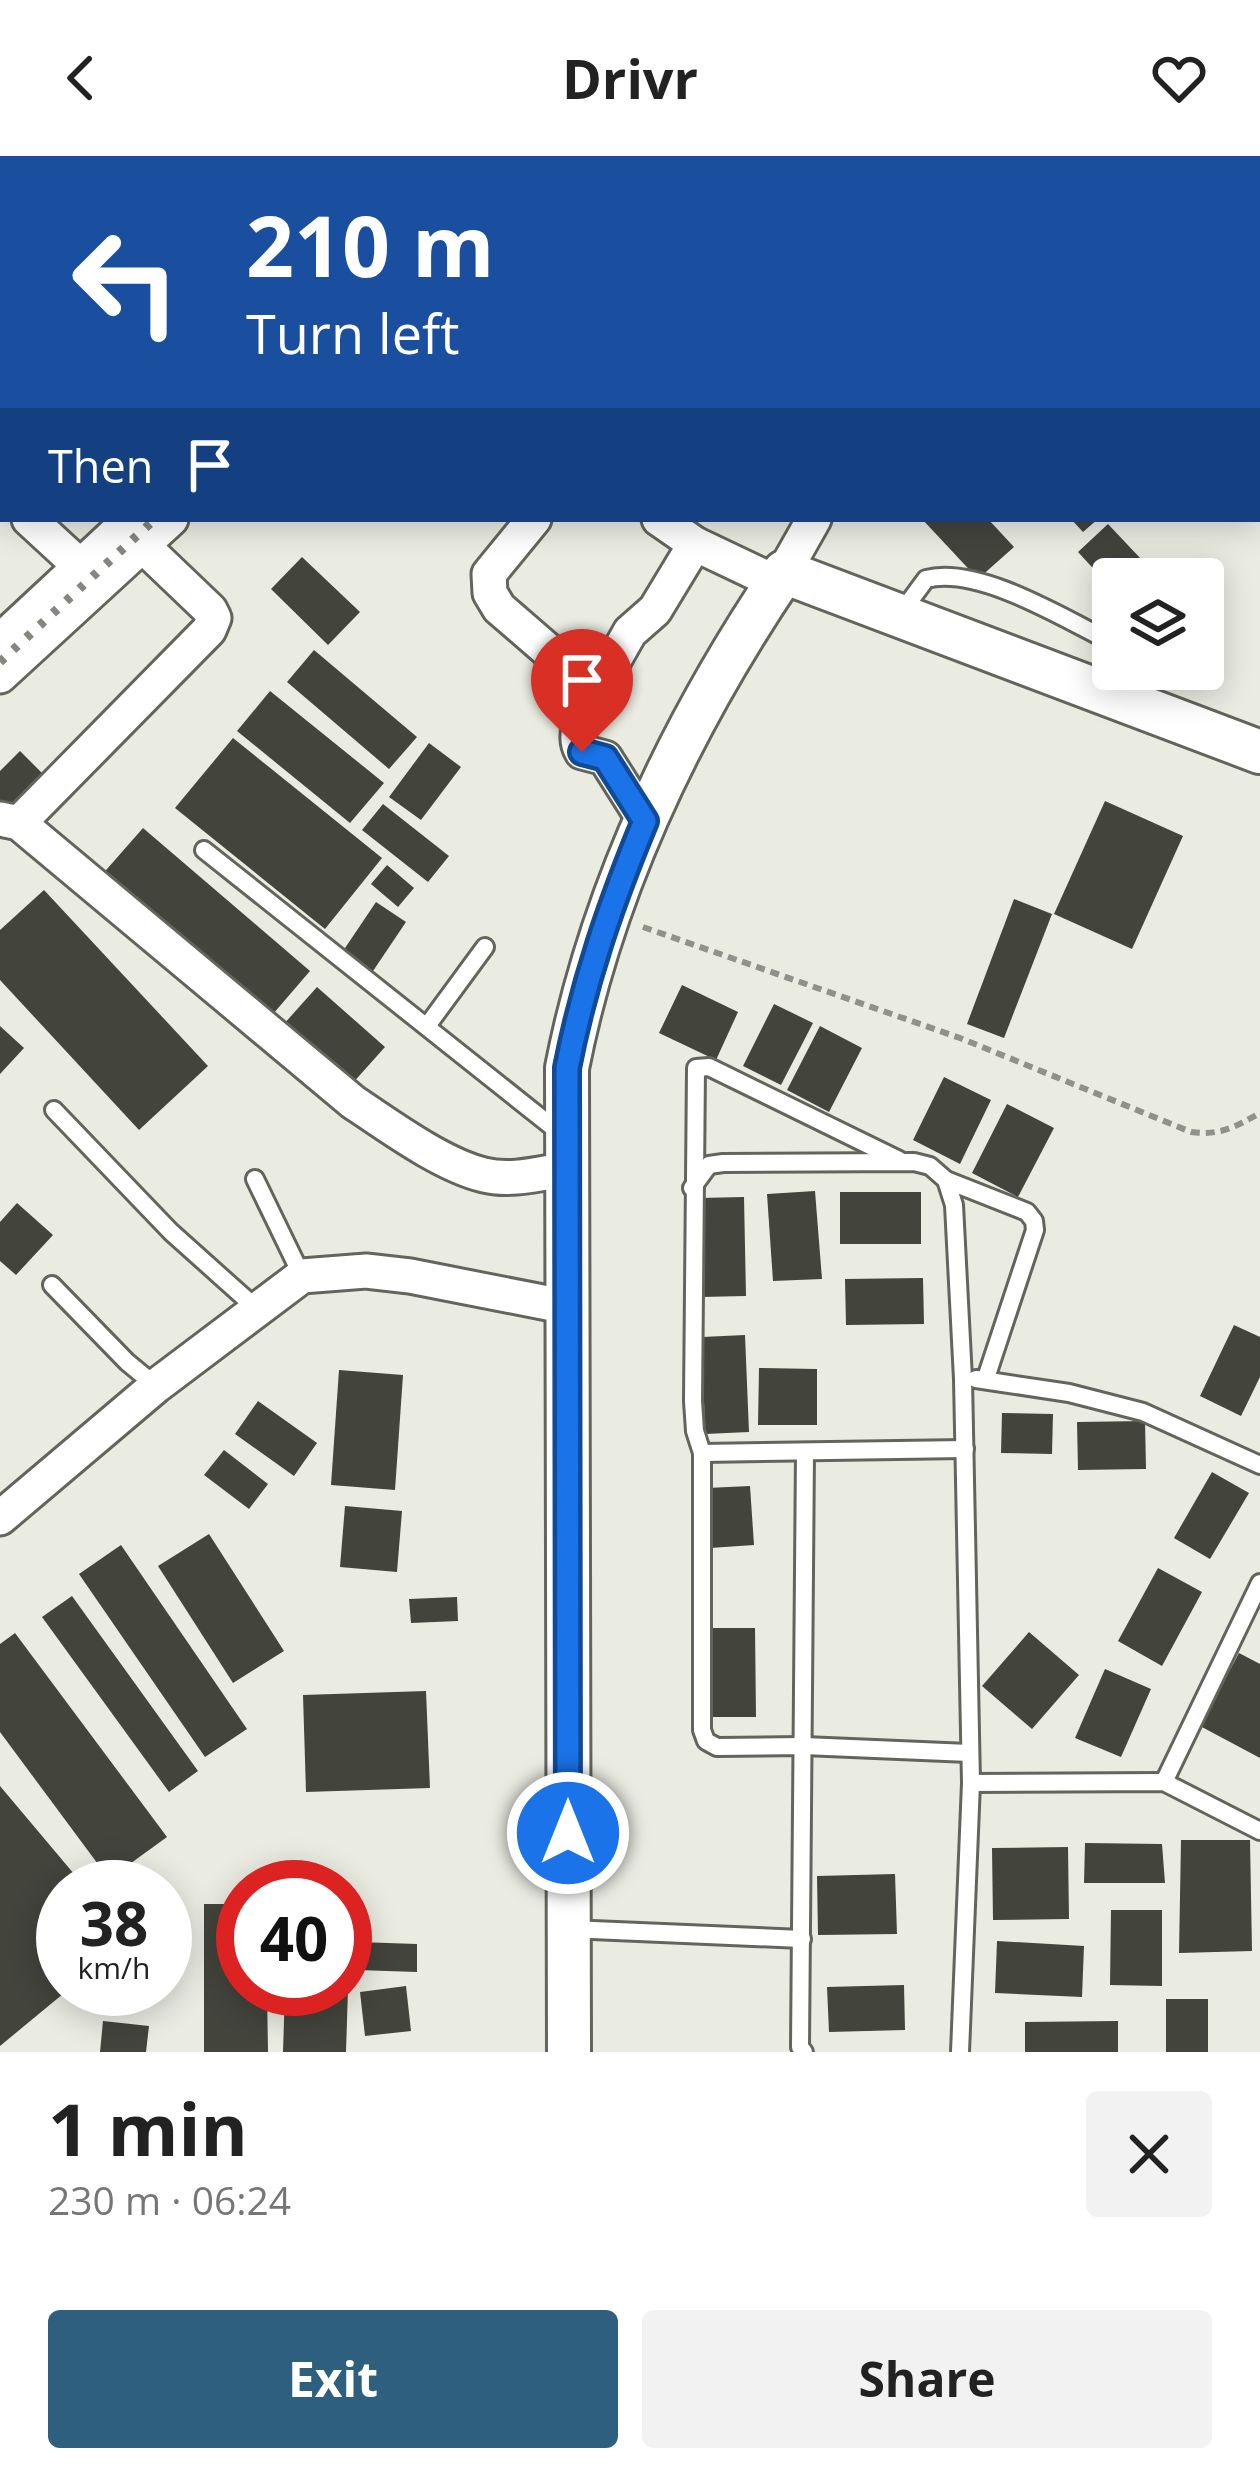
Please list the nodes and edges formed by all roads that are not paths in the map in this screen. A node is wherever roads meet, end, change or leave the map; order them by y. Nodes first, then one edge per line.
1 (31, 522) edge
2 (532, 522) edge
3 (662, 522) edge
4 (812, 522) edge
5 (137, 532) edge
6 (695, 544) junction
7 (80, 566) junction
8 (780, 577) junction
9 (900, 614) junction
10 (5, 626) edge
11 (1092, 633) edge
12 (0, 676) edge
13 (596, 692) junction
14 (1260, 752) edge
15 (9, 821) edge
16 (645, 821) junction
17 (204, 850) dead end
18 (485, 947) dead end
19 (427, 1026) junction
20 (54, 1111) dead end
21 (568, 1154) junction
22 (899, 1160) junction
23 (255, 1179) dead end
24 (946, 1180) junction
25 (692, 1189) junction
26 (302, 1276) junction
27 (52, 1285) dead end
28 (568, 1307) junction
29 (256, 1309) junction
30 (986, 1378) junction
31 (963, 1379) junction
32 (156, 1386) junction
33 (965, 1449) junction
34 (805, 1452) junction
35 (702, 1453) junction
36 (1260, 1465) edge
37 (4, 1506) edge
38 (1260, 1583) edge
39 (804, 1746) junction
40 (969, 1753) junction
41 (1164, 1782) junction
42 (971, 1783) junction
43 (1260, 1831) edge
44 (568, 1929) junction
45 (802, 1939) junction
46 (568, 2052) edge
47 (804, 2052) edge
48 (960, 2052) edge

1 - 7 street
2 - 13 street
3 - 6 street
4 - 8 street
5 - 7 street
5 - 12 street
5 - 15 street
6 - 8 street
6 - 13 street
7 - 10 street
8 - 9 street
8 - 16 street
9 - 11 lane
9 - 14 street
13 - 16 street
15 - 21 street
16 - 21 street
17 - 19 lane
18 - 19 lane
19 - 21 lane
20 - 29 lane
21 - 28 street
22 - 24 lane
22 - 25 lane
22 - 25 lane
23 - 26 lane
24 - 30 lane
24 - 31 lane
25 - 35 lane
26 - 28 street
26 - 29 street
27 - 32 lane
28 - 44 street
29 - 32 street
30 - 31 lane
30 - 36 lane
31 - 33 lane
32 - 37 street
33 - 34 lane
33 - 40 lane
34 - 35 lane
34 - 39 lane
35 - 39 lane
38 - 41 lane
39 - 40 lane
39 - 45 lane
40 - 42 lane
41 - 42 lane
41 - 43 lane
42 - 48 lane
44 - 45 lane
44 - 46 street
45 - 47 lane

